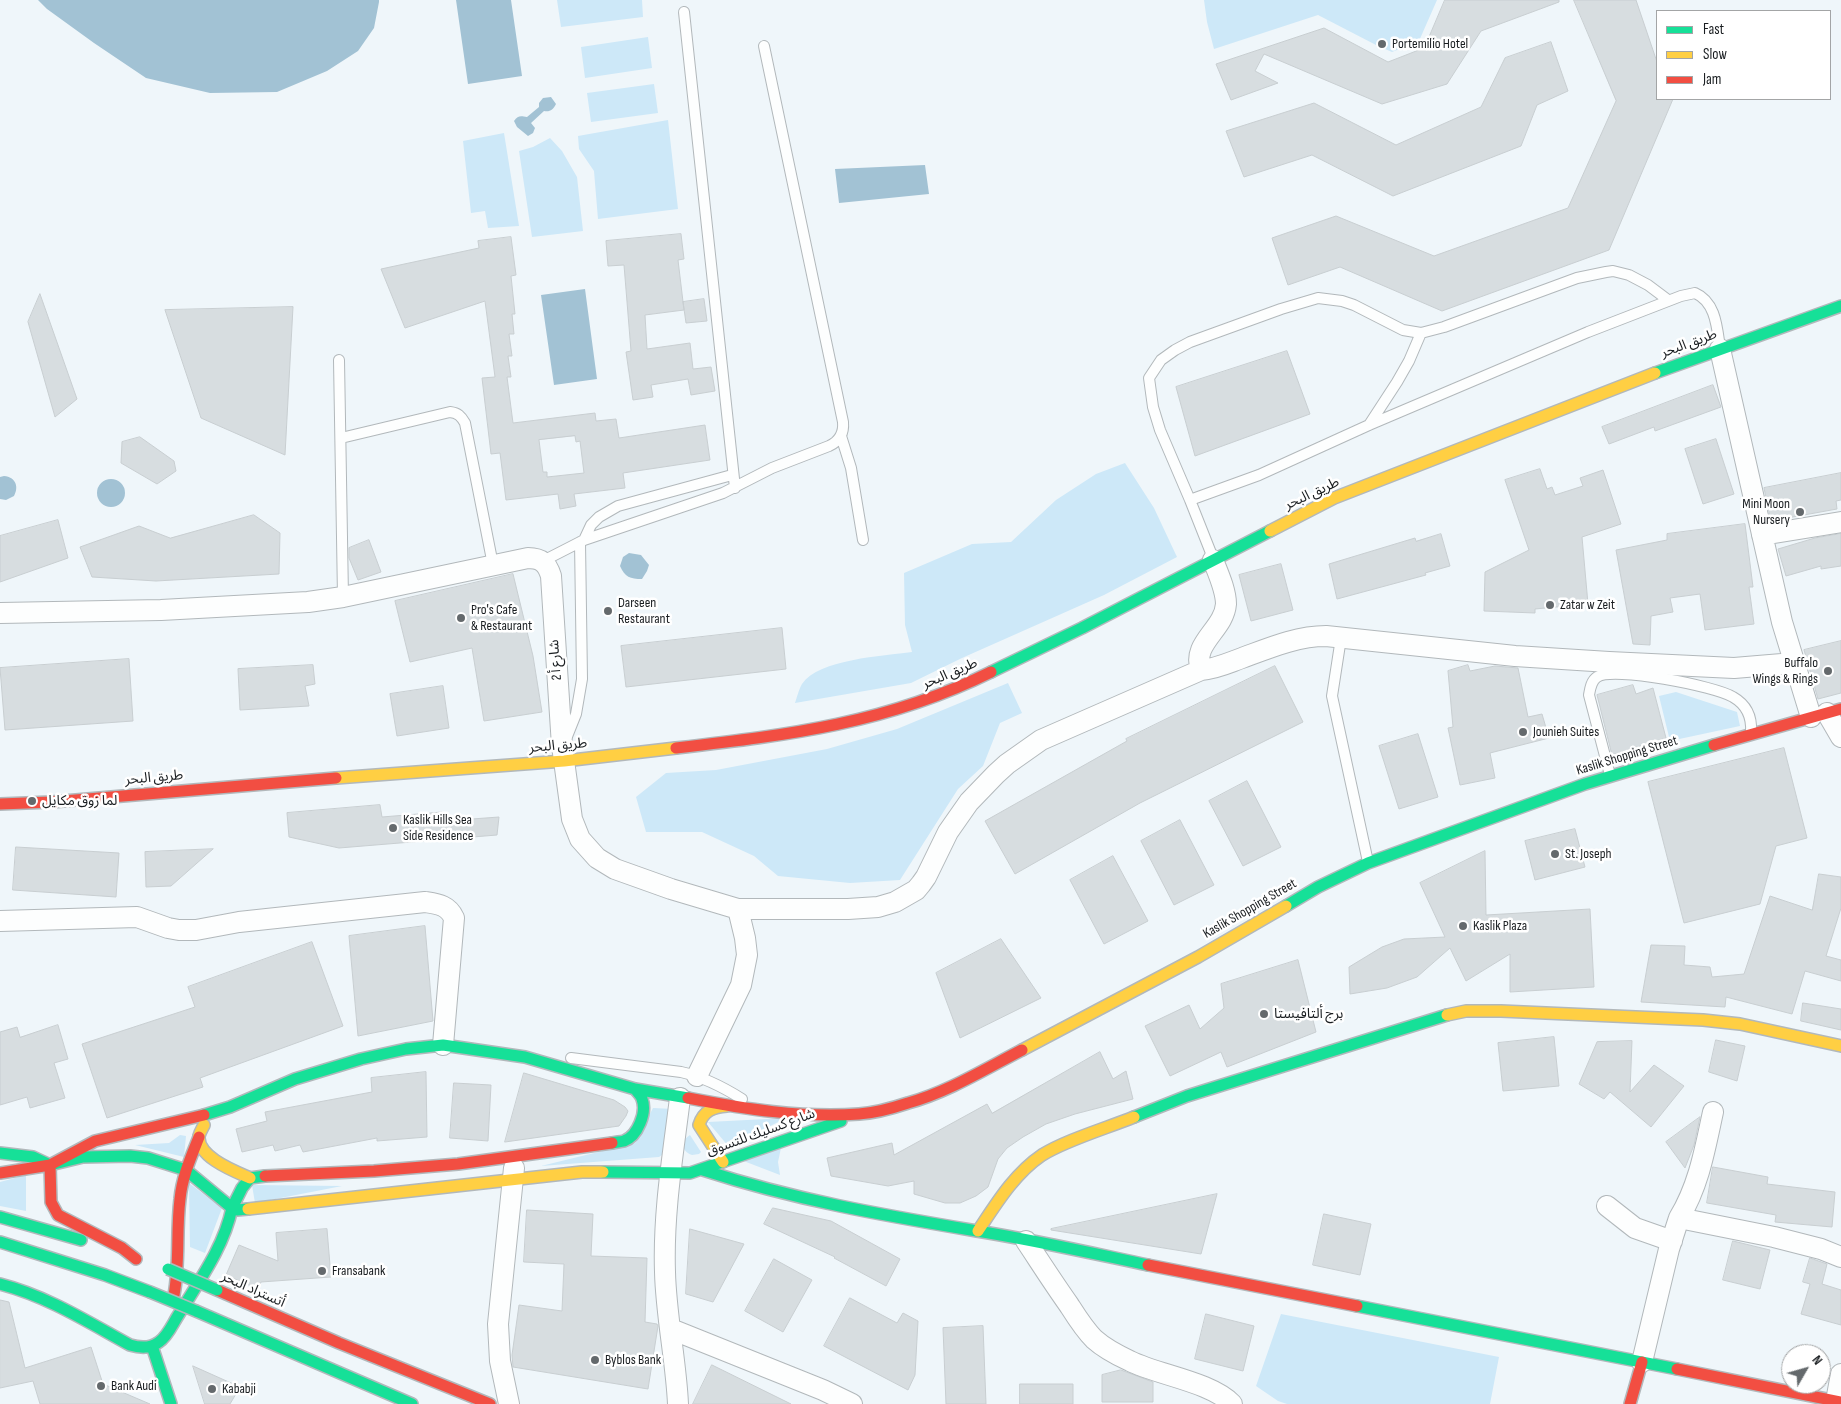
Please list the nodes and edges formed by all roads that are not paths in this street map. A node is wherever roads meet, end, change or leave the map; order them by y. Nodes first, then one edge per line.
1 (684, 12) dead end
2 (764, 46) dead end
3 (1668, 300) junction
4 (1841, 306) edge
5 (1421, 333) junction
6 (1720, 349) junction
7 (339, 360) dead end
8 (1369, 425) junction
9 (841, 436) junction
10 (340, 438) junction
11 (732, 475) junction
12 (735, 488) junction
13 (1190, 500) junction
14 (1841, 522) edge
15 (1762, 535) junction
16 (863, 540) dead end
17 (582, 541) junction
18 (1213, 560) junction
19 (543, 561) junction
20 (493, 565) junction
21 (343, 597) junction
22 (0, 613) edge
23 (1341, 638) junction
24 (1794, 663) junction
25 (1201, 670) junction
26 (1830, 716) edge
27 (1750, 734) junction
28 (1841, 737) edge
29 (563, 754) junction
30 (1611, 776) junction
31 (0, 804) edge
32 (1368, 863) junction
33 (738, 909) junction
34 (0, 921) edge
35 (443, 1045) junction
36 (1841, 1046) edge
37 (525, 1057) junction
38 (697, 1076) junction
39 (635, 1089) junction
40 (680, 1098) junction
41 (727, 1106) junction
42 (230, 1107) junction
43 (759, 1112) junction
44 (1713, 1112) dead end
45 (861, 1114) junction
46 (199, 1137) junction
47 (0, 1153) edge
48 (130, 1156) junction
49 (514, 1158) junction
50 (723, 1162) junction
51 (50, 1165) junction
52 (186, 1170) junction
53 (703, 1170) junction
54 (151, 1172) dead end
55 (0, 1173) edge
56 (670, 1174) junction
57 (250, 1178) junction
58 (513, 1179) junction
59 (169, 1189) dead end
60 (180, 1202) junction
61 (1607, 1206) dead end
62 (232, 1208) junction
63 (0, 1217) edge
64 (1679, 1218) junction
65 (978, 1231) junction
66 (1026, 1241) junction
67 (1672, 1241) junction
68 (0, 1242) edge
69 (1841, 1257) edge
70 (164, 1268) dead end
71 (0, 1272) edge
72 (0, 1284) edge
73 (91, 1310) dead end
74 (671, 1329) junction
75 (155, 1331) dead end
76 (152, 1346) junction
77 (1642, 1362) junction
78 (1841, 1374) edge
79 (1838, 1402) edge
80 (171, 1404) edge
81 (412, 1404) edge
82 (490, 1404) edge
83 (509, 1404) edge
84 (678, 1404) edge
85 (852, 1404) edge
86 (1232, 1404) edge
87 (1630, 1404) edge

1 - 11 lane
2 - 9 lane
3 - 5 lane
3 - 6 lane
3 - 8 lane
4 - 6 main road, طريق البحر
5 - 8 lane
5 - 13 lane
6 - 15 street
6 - 18 main road, طريق البحر
7 - 10 lane
8 - 13 lane
9 - 12 lane
9 - 16 lane
10 - 20 lane
10 - 21 lane
11 - 12 lane
11 - 17 lane
12 - 17 lane
13 - 18 lane
14 - 15 street
15 - 24 street
17 - 19 lane
17 - 29 lane
18 - 25 street
18 - 29 main road, طريق البحر
19 - 20 street
19 - 29 street, شارع أ 2
20 - 21 street
21 - 22 street
23 - 24 street, شارع أ 2
23 - 25 street, شارع أ 2
23 - 32 lane
24 - 26 street
25 - 33 street, شارع أ 2
26 - 27 main road, Kaslik Shopping Street
26 - 28 street
27 - 30 main road, Kaslik Shopping Street
27 - 30 lane
29 - 31 main road, طريق البحر
29 - 33 street, شارع أ 2
30 - 32 main road, Kaslik Shopping Street
32 - 45 main road, Kaslik Shopping Street
33 - 38 street
34 - 35 street
35 - 37 main road, Kaslik Shopping Street
35 - 42 main road, Kaslik Shopping Street
36 - 65 main road
37 - 38 lane
37 - 39 main road, Kaslik Shopping Street
38 - 43 lane
39 - 40 main road, Kaslik Shopping Street
39 - 49 main road
40 - 41 main road, Kaslik Shopping Street
40 - 56 street
41 - 43 main road, Kaslik Shopping Street
41 - 50 main road
42 - 46 main road
42 - 51 main road
43 - 45 main road, Kaslik Shopping Street
44 - 64 street
45 - 50 main road, شارع كسليك للتسوق
46 - 52 main road
46 - 57 main road
47 - 51 main road
48 - 51 main road
48 - 52 main road
48 - 54 main road
49 - 57 main road
49 - 58 street
50 - 53 main road, شارع كسليك للتسوق
51 - 55 main road
51 - 63 main road
52 - 60 main road
52 - 62 main road
53 - 56 main road, شارع كسليك للتسوق
53 - 65 main road
56 - 58 main road, شارع كسليك للتسوق
56 - 74 street
57 - 62 main road
58 - 62 main road, شارع كسليك للتسوق
58 - 83 street
59 - 60 main road
60 - 75 main road
61 - 67 street
62 - 76 main road
64 - 67 street
64 - 69 street
65 - 66 main road
66 - 77 main road
66 - 86 street
67 - 77 street
68 - 81 main road, bridge
70 - 82 main road, أتستراد البحر, bridge
71 - 73 main road
72 - 76 main road
74 - 84 street
74 - 85 street
76 - 80 main road
77 - 79 main road
77 - 87 main road
78 - 79 street

